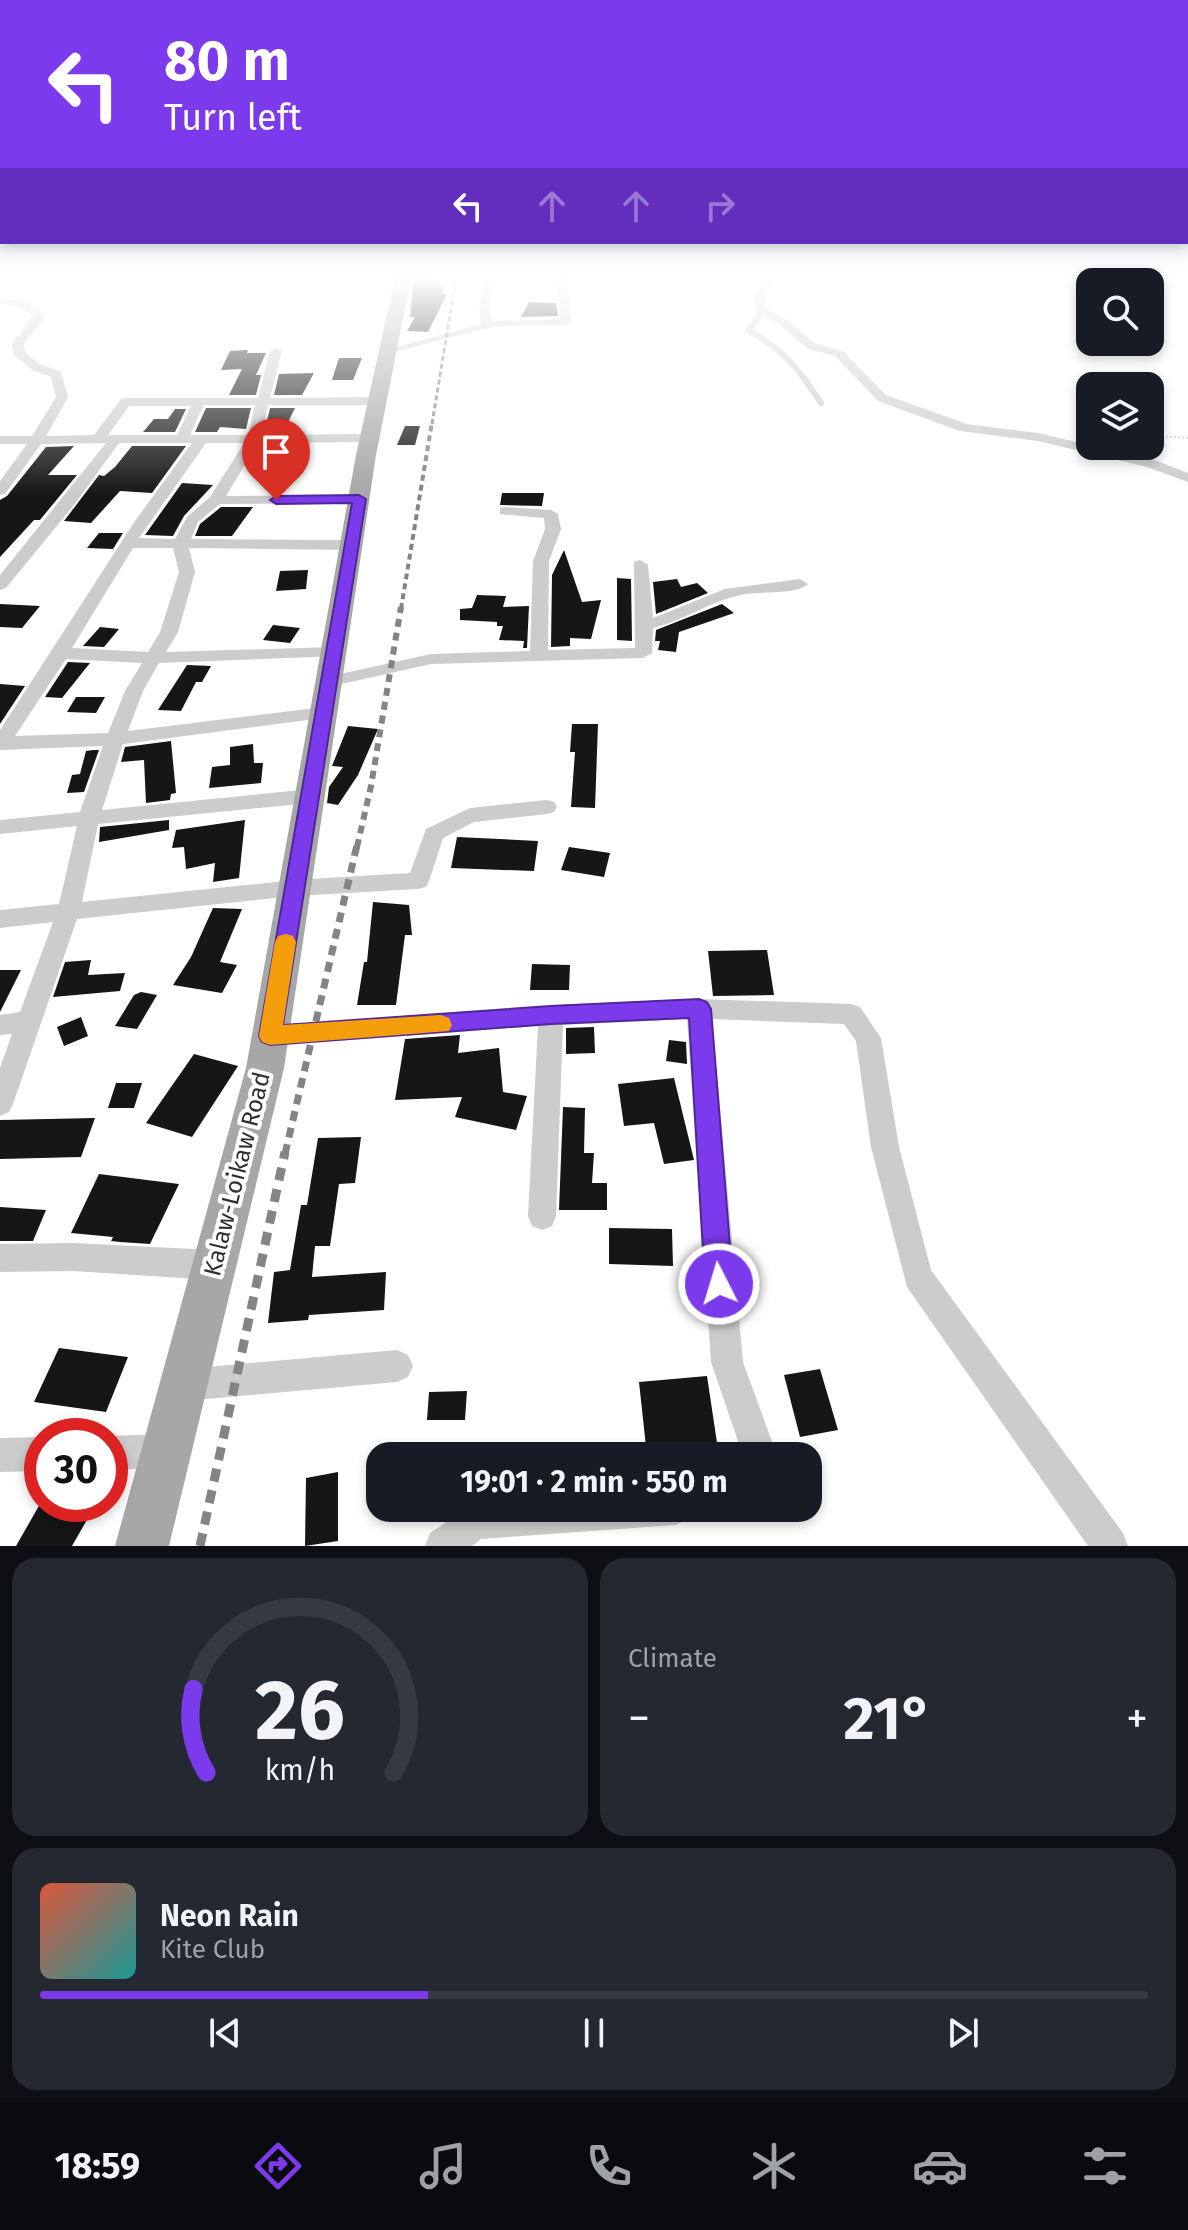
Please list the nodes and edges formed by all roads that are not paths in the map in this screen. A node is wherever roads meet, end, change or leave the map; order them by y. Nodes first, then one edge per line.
1 (19, 350) edge
2 (396, 350) edge
3 (781, 350) edge
4 (826, 350) edge
5 (276, 351) dead end
6 (386, 353) joint
7 (377, 401) junction
8 (199, 402) junction
9 (263, 402) junction
10 (821, 403) dead end
11 (369, 438) junction
12 (182, 439) junction
13 (202, 439) junction
14 (253, 439) junction
15 (0, 440) edge
16 (34, 440) junction
17 (98, 440) junction
18 (115, 440) junction
19 (1188, 478) edge
20 (0, 491) edge
21 (359, 499) junction
22 (216, 500) junction
23 (505, 511) dead end
24 (129, 543) junction
25 (180, 545) junction
26 (351, 545) junction
27 (640, 565) dead end
28 (800, 584) dead end
29 (0, 585) edge
30 (645, 624) junction
31 (60, 653) junction
32 (539, 657) junction
33 (152, 658) junction
34 (329, 682) junction
35 (115, 739) junction
36 (0, 744) edge
37 (310, 796) junction
38 (547, 807) dead end
39 (90, 820) junction
40 (0, 827) edge
41 (294, 888) junction
42 (68, 913) junction
43 (0, 919) edge
44 (699, 1009) junction
45 (551, 1015) junction
46 (29, 1021) junction
47 (0, 1025) edge
48 (270, 1036) junction
49 (0, 1104) edge
50 (542, 1216) dead end
51 (0, 1258) edge
52 (214, 1265) junction
53 (397, 1366) dead end
54 (184, 1385) junction
55 (755, 1442) edge
56 (167, 1451) junction
57 (128, 1452) edge
58 (24, 1454) edge
59 (0, 1455) edge
60 (475, 1522) edge
61 (142, 1546) edge
62 (443, 1546) edge
63 (1110, 1546) edge

1 - 16 street
2 - 6 street
3 - 10 lane
4 - 19 street
5 - 9 street
6 - 7 main road, Kalaw-Loikaw Road
7 - 9 street
7 - 11 main road, Kalaw-Loikaw Road
8 - 9 street
8 - 12 street
8 - 17 street
9 - 14 street
11 - 14 street
11 - 21 main road, Kalaw-Loikaw Road
12 - 13 street
12 - 18 street
13 - 14 street
13 - 24 street
14 - 22 street
15 - 16 street
16 - 17 street
16 - 20 street
17 - 18 street
18 - 29 street
21 - 22 street
21 - 26 main road, Kalaw-Loikaw Road
22 - 25 street
23 - 32 street
24 - 25 street
24 - 31 street
25 - 26 street
25 - 33 street
26 - 34 main road, Kalaw-Loikaw Road
27 - 30 street
28 - 30 street
30 - 32 street
31 - 33 street
31 - 36 street
32 - 34 street
33 - 34 street
33 - 35 street
34 - 35 street
34 - 37 main road, Kalaw-Loikaw Road
35 - 36 street
35 - 39 street
37 - 39 street
37 - 41 main road, Kalaw-Loikaw Road
38 - 41 street
39 - 40 street
39 - 42 street
41 - 42 street
41 - 48 main road, Kalaw-Loikaw Road
42 - 43 street
42 - 46 street
44 - 45 street
44 - 55 street
44 - 63 street
45 - 48 street
45 - 50 street
46 - 47 street
46 - 49 street
48 - 52 main road, Kalaw-Loikaw Road
51 - 52 street
52 - 54 main road, Kalaw-Loikaw Road
53 - 54 street
54 - 56 main road, Kalaw-Loikaw Road
56 - 57 street
56 - 61 main road, Kalaw-Loikaw Road
58 - 59 street
60 - 62 street

